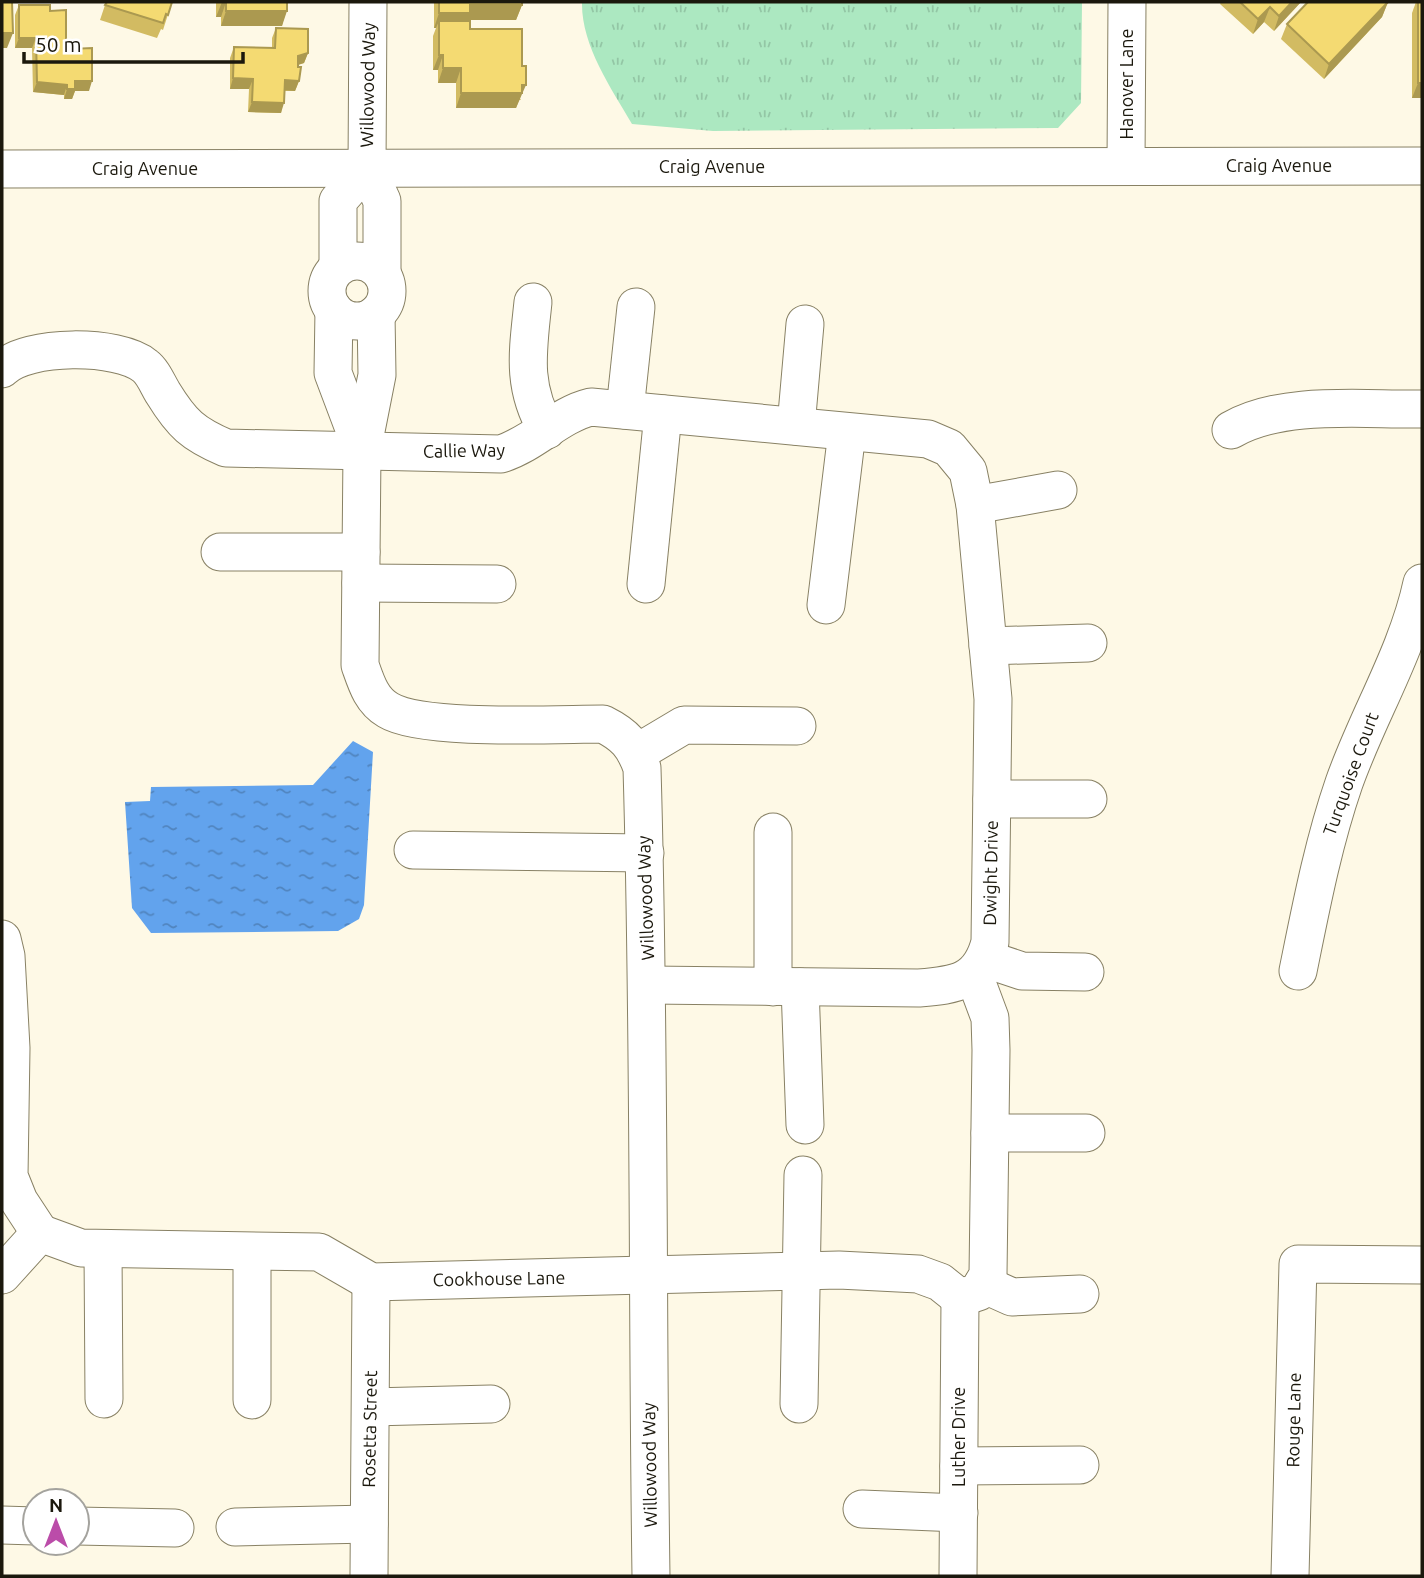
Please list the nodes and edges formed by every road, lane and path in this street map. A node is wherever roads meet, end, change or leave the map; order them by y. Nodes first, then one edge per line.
1 (368, 2) edge
2 (1127, 2) edge
3 (1126, 166) junction
4 (1422, 166) edge
5 (367, 168) junction
6 (2, 169) edge
7 (338, 267) junction
8 (383, 274) junction
9 (533, 302) dead end
10 (636, 307) dead end
11 (334, 310) junction
12 (376, 314) junction
13 (805, 324) dead end
14 (5, 366) edge
15 (1422, 409) edge
16 (625, 410) junction
17 (663, 414) junction
18 (796, 426) junction
19 (547, 430) junction
20 (1231, 430) dead end
21 (847, 432) junction
22 (949, 448) joint
23 (362, 450) junction
24 (1058, 490) dead end
25 (975, 505) junction
26 (220, 552) dead end
27 (361, 567) junction
28 (1422, 583) edge
29 (497, 584) dead end
30 (646, 584) dead end
31 (826, 605) dead end
32 (1088, 643) dead end
33 (988, 646) junction
34 (797, 726) dead end
35 (637, 752) junction
36 (992, 799) junction
37 (1088, 799) dead end
38 (773, 832) dead end
39 (413, 850) dead end
40 (645, 853) junction
41 (2, 939) edge
42 (980, 967) junction
43 (1298, 971) dead end
44 (1085, 972) dead end
45 (649, 985) junction
46 (787, 987) junction
47 (5, 1048) edge
48 (805, 1125) dead end
49 (990, 1133) junction
50 (1086, 1133) dead end
51 (803, 1175) dead end
52 (9, 1194) edge
53 (40, 1233) junction
54 (103, 1249) junction
55 (252, 1252) junction
56 (1422, 1265) edge
57 (802, 1272) junction
58 (2, 1275) edge
59 (647, 1277) junction
60 (371, 1282) junction
61 (972, 1291) junction
62 (1080, 1294) dead end
63 (104, 1399) dead end
64 (252, 1400) dead end
65 (491, 1404) dead end
66 (799, 1404) dead end
67 (371, 1407) junction
68 (1080, 1465) dead end
69 (959, 1466) junction
70 (862, 1510) dead end
71 (959, 1513) junction
72 (369, 1524) junction
73 (2, 1525) edge
74 (21, 1526) edge
75 (91, 1526) edge
76 (235, 1527) dead end
77 (175, 1528) dead end
78 (369, 1576) edge
79 (651, 1576) edge
80 (958, 1576) edge
81 (1290, 1576) edge

1 - 5 street, Willowood Way
2 - 3 street, Hanover Lane
3 - 4 street, Craig Avenue
3 - 5 street, Craig Avenue
5 - 6 street, Craig Avenue
5 - 7 street, Willowood Way
5 - 8 street, Willowood Way
7 - 8 street
7 - 11 street, Willowood Way
8 - 12 street, Willowood Way
9 - 19 street
10 - 16 street
11 - 12 street
11 - 23 street, Willowood Way
12 - 23 street, Willowood Way
13 - 18 street
14 - 23 street, Callie Way
15 - 20 street
16 - 17 street, Callie Way
16 - 19 street, Callie Way
17 - 18 street, Callie Way
17 - 30 street
18 - 21 street, Callie Way
19 - 23 street, Callie Way
21 - 22 street, Callie Way
21 - 31 street
22 - 25 street, Dwight Drive
23 - 27 street, Willowood Way
24 - 25 street
25 - 33 street, Dwight Drive
26 - 27 street
27 - 29 street
27 - 35 street, Willowood Way
28 - 43 street, Turquoise Court
32 - 33 street
33 - 36 street, Dwight Drive
34 - 35 street
35 - 40 street, Willowood Way
36 - 37 street
36 - 42 street, Dwight Drive
38 - 46 street
39 - 40 street
40 - 45 street, Willowood Way
41 - 47 street
42 - 44 street
42 - 46 street
42 - 49 street, Luther Drive
45 - 46 street
45 - 59 street, Willowood Way
46 - 48 street
47 - 52 street
49 - 50 street
49 - 61 street, Luther Drive
51 - 57 street
52 - 53 street
53 - 54 street
53 - 58 street
54 - 55 street
54 - 63 street
55 - 60 street
55 - 64 street
56 - 81 street, Rouge Lane
57 - 59 street, Cookhouse Lane
57 - 61 street, Cookhouse Lane
57 - 66 street
59 - 60 street, Cookhouse Lane
59 - 79 street, Willowood Way
60 - 67 street, Rosetta Street
61 - 62 street, Cookhouse Lane
61 - 69 street, Luther Drive
65 - 67 street
67 - 72 street, Rosetta Street
68 - 69 street
69 - 71 street, Luther Drive
70 - 71 street
71 - 80 street, Luther Drive
72 - 76 street
72 - 78 street, Rosetta Street
73 - 74 street
75 - 77 street

